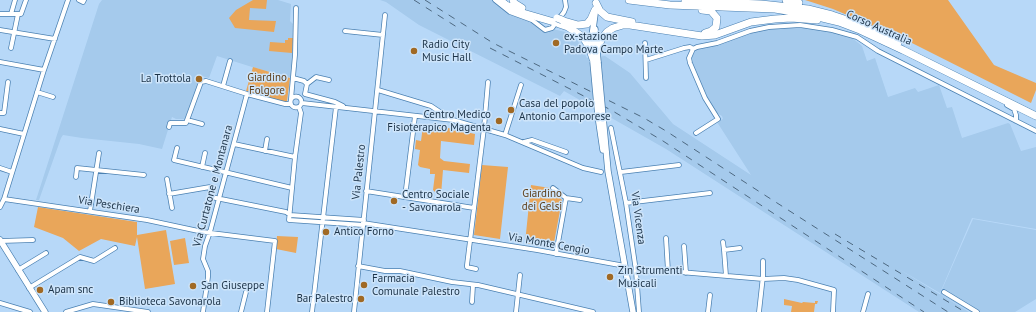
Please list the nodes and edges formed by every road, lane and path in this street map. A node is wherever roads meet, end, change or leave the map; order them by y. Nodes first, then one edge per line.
1 (15, 0) edge
2 (25, 0) edge
3 (68, 0) edge
4 (78, 0) edge
5 (84, 0) edge
6 (495, 0) edge
7 (500, 0) edge
8 (513, 0) edge
9 (565, 0) edge
10 (632, 0) edge
11 (672, 0) edge
12 (786, 0) edge
13 (296, 8) dead end
14 (595, 10) junction
15 (0, 14) edge
16 (11, 14) junction
17 (18, 14) junction
18 (385, 15) dead end
19 (558, 21) junction
20 (853, 25) junction
21 (0, 30) edge
22 (345, 31) dead end
23 (14, 33) junction
24 (383, 35) junction
25 (55, 39) junction
26 (645, 43) dead end
27 (11, 48) dead end
28 (693, 49) junction
29 (597, 50) junction
30 (646, 60) junction
31 (230, 61) dead end
32 (595, 61) junction
33 (0, 62) edge
34 (44, 70) junction
35 (293, 78) junction
36 (646, 78) dead end
37 (329, 80) dead end
38 (8, 82) dead end
39 (488, 82) dead end
40 (307, 84) junction
41 (521, 85) dead end
42 (223, 86) junction
43 (293, 90) junction
44 (378, 90) junction
45 (37, 92) junction
46 (247, 94) junction
47 (53, 97) dead end
48 (297, 97) junction
49 (997, 97) junction
50 (291, 102) junction
51 (300, 105) junction
52 (336, 106) junction
53 (346, 108) junction
54 (375, 111) junction
55 (1036, 111) edge
56 (2, 113) edge
57 (415, 116) junction
58 (1036, 116) edge
59 (187, 120) junction
60 (453, 120) junction
61 (1016, 121) junction
62 (202, 124) dead end
63 (169, 127) dead end
64 (484, 128) junction
65 (611, 128) dead end
66 (0, 129) edge
67 (1036, 131) edge
68 (696, 133) dead end
69 (24, 134) junction
70 (505, 135) junction
71 (267, 139) dead end
72 (524, 142) junction
73 (234, 144) junction
74 (177, 148) dead end
75 (265, 151) junction
76 (566, 152) dead end
77 (99, 153) dead end
78 (205, 153) dead end
79 (295, 157) junction
80 (679, 165) dead end
81 (202, 167) junction
82 (0, 168) edge
83 (96, 170) junction
84 (12, 172) junction
85 (601, 172) dead end
86 (621, 172) junction
87 (226, 173) junction
88 (144, 176) dead end
89 (76, 177) dead end
90 (167, 179) dead end
91 (292, 188) junction
92 (553, 188) dead end
93 (366, 191) junction
94 (710, 193) dead end
95 (169, 194) junction
96 (405, 197) junction
97 (566, 198) junction
98 (4, 199) junction
99 (219, 199) junction
100 (580, 200) dead end
101 (626, 203) junction
102 (0, 207) edge
103 (172, 208) dead end
104 (474, 208) junction
105 (90, 211) junction
106 (289, 218) junction
107 (323, 219) junction
108 (364, 222) junction
109 (210, 232) junction
110 (666, 238) dead end
111 (33, 240) dead end
112 (470, 240) junction
113 (1, 241) edge
114 (723, 242) dead end
115 (684, 246) dead end
116 (115, 248) dead end
117 (740, 248) dead end
118 (724, 250) junction
119 (46, 253) dead end
120 (556, 254) junction
121 (763, 261) dead end
122 (358, 266) junction
123 (625, 266) junction
124 (476, 269) dead end
125 (18, 270) junction
126 (636, 271) junction
127 (668, 271) junction
128 (686, 273) junction
129 (520, 275) dead end
130 (726, 276) junction
131 (763, 279) junction
132 (473, 285) junction
133 (29, 288) junction
134 (246, 292) dead end
135 (944, 292) dead end
136 (518, 294) junction
137 (868, 294) dead end
138 (710, 295) dead end
139 (472, 302) dead end
140 (0, 303) edge
141 (203, 310) edge
142 (30, 312) edge
143 (45, 312) edge
144 (66, 312) edge
145 (148, 312) edge
146 (241, 312) edge
147 (267, 312) edge
148 (312, 312) edge
149 (354, 312) edge
150 (516, 312) edge
151 (593, 312) edge
152 (633, 312) edge
153 (640, 312) edge
154 (708, 312) edge
155 (759, 312) edge
156 (832, 312) edge
157 (863, 312) edge
158 (977, 312) edge

1 - 16 street
2 - 17 street
3 - 25 street
4 - 5 street
6 - 9 street
7 - 19 highway
8 - 19 highway
10 - 14 highway
10 - 20 highway, Corso Australia
11 - 20 highway, Corso Australia
12 - 20 highway
13 - 35 street
14 - 19 highway
14 - 29 main road
14 - 32 main road
15 - 16 street
16 - 17 street
17 - 23 street
18 - 24 street, Via Palestro
19 - 32 highway
20 - 29 highway
20 - 49 highway, Corso Australia
20 - 55 highway, Corso Australia
21 - 23 street
22 - 24 street
23 - 25 street
23 - 27 street
24 - 44 street, Via Palestro
25 - 34 street
26 - 30 street
28 - 30 street
28 - 61 street
28 - 68 street
29 - 32 main road
30 - 36 street
31 - 42 street
32 - 123 main road, Via Vicenza, bridge
33 - 34 street
34 - 45 street
35 - 40 street
35 - 43 street
37 - 40 street
38 - 56 street
39 - 64 street
40 - 53 street
41 - 70 street
42 - 46 street
42 - 59 street
43 - 48 street
43 - 50 street
44 - 54 street, Via Palestro
44 - 60 street
45 - 47 street
45 - 69 street
46 - 50 street
46 - 73 street, Via Curtatone e Montanara
48 - 50 street
48 - 51 street
49 - 58 highway, Corso Australia
49 - 61 street
50 - 51 street
51 - 52 street
51 - 79 street
52 - 53 street
52 - 107 street
53 - 54 street
54 - 57 street
54 - 93 street, Via Palestro
57 - 60 street
57 - 96 street
59 - 62 street
59 - 63 street
60 - 64 street
61 - 67 street
64 - 70 street
64 - 104 street
65 - 86 street, Via Vicenza
66 - 69 street
69 - 84 street
70 - 72 street
71 - 75 street
72 - 76 street
72 - 85 street
73 - 75 street
73 - 87 street, Via Curtatone e Montanara
74 - 81 street
75 - 79 street
77 - 83 street
78 - 81 street
79 - 91 street
80 - 86 street
81 - 87 street
82 - 84 street
83 - 88 street
83 - 89 street
83 - 105 street
84 - 98 street
86 - 101 street, Via Vicenza
87 - 91 street
87 - 99 street, Via Curtatone e Montanara
90 - 95 street
91 - 106 street
92 - 97 street
93 - 96 street
93 - 108 street, Via Palestro
94 - 101 street
95 - 99 street
95 - 103 street
96 - 104 street
97 - 100 street
97 - 120 street
98 - 102 street
98 - 105 street, Via Peschiera
99 - 106 street, Via Monte Cengio
99 - 109 street, Via Curtatone e Montanara
101 - 126 street, Via Vicenza
104 - 112 street
105 - 109 street, Via Peschiera
106 - 107 street, Via Monte Cengio
107 - 108 street, Via Monte Cengio
107 - 148 street
108 - 112 street, Via Monte Cengio
108 - 122 street, Via Palestro
109 - 141 street, Via Curtatone e Montanara
109 - 147 street, Via Peschiera
110 - 127 street
111 - 113 street
112 - 120 street, Via Monte Cengio
112 - 124 street
113 - 125 main road
114 - 118 street
115 - 128 street
116 - 133 street
117 - 118 street
118 - 130 street
119 - 125 street
120 - 123 street, Via Monte Cengio
121 - 131 street
122 - 132 street
122 - 149 street, Via Palestro
123 - 152 main road, Via Vicenza
125 - 133 main road
126 - 127 street
126 - 153 street, Via Vicenza
127 - 128 street
128 - 130 street
129 - 136 street
130 - 131 street
131 - 155 street
131 - 156 street
132 - 136 street
132 - 139 street
133 - 143 main road
134 - 146 street
135 - 158 street
136 - 150 street
136 - 151 street
137 - 157 street
138 - 154 street
140 - 142 street
144 - 145 street

